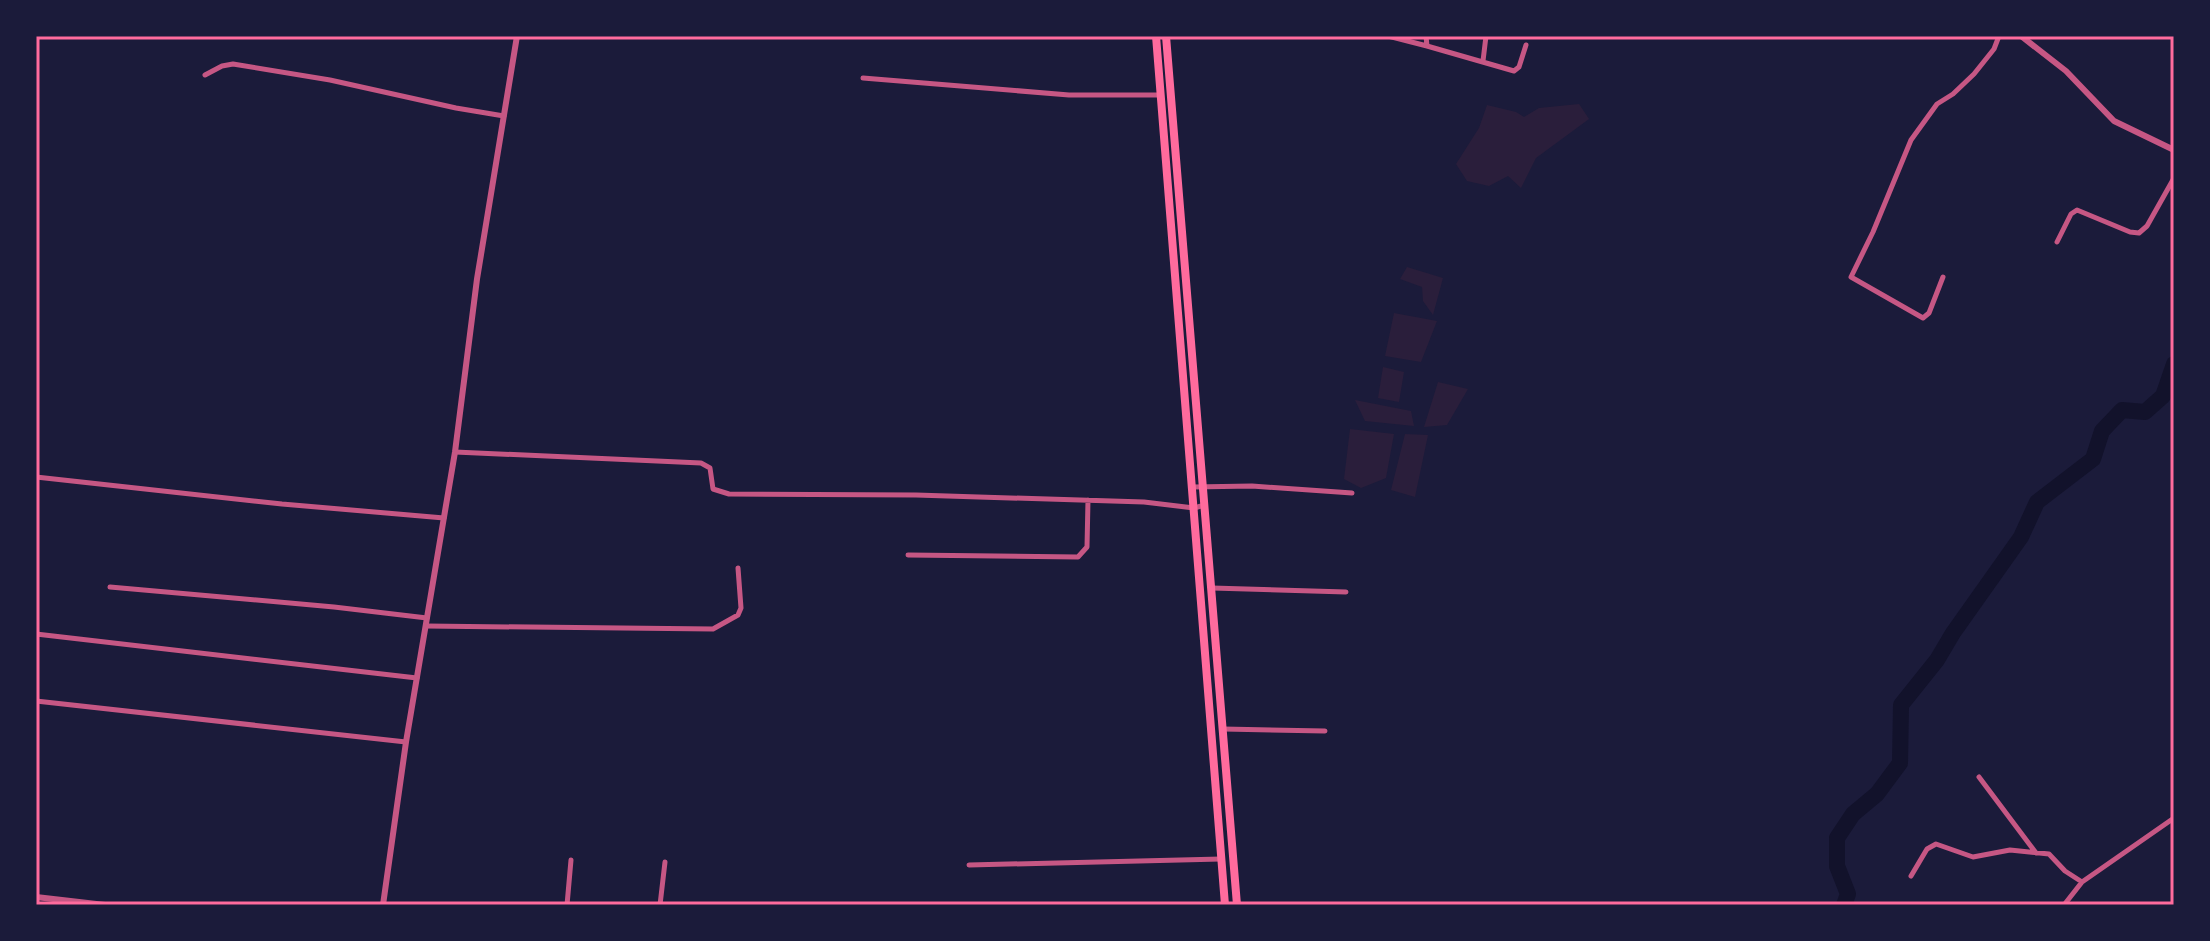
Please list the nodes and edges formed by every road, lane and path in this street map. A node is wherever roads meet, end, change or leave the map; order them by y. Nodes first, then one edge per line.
1 (517, 36) edge
2 (1156, 36) edge
3 (1166, 36) edge
4 (1388, 36) edge
5 (1426, 36) edge
6 (1486, 36) edge
7 (1999, 36) edge
8 (2021, 36) edge
9 (1526, 45) dead end
10 (1427, 46) junction
11 (1483, 61) junction
12 (205, 75) dead end
13 (863, 78) dead end
14 (1159, 95) junction
15 (504, 116) junction
16 (2174, 150) edge
17 (2174, 178) edge
18 (2057, 242) dead end
19 (1943, 277) dead end
20 (455, 452) junction
21 (36, 477) edge
22 (1204, 485) junction
23 (1193, 487) junction
24 (1352, 493) dead end
25 (1088, 500) junction
26 (1206, 505) junction
27 (1194, 508) junction
28 (444, 518) junction
29 (908, 555) dead end
30 (738, 568) dead end
31 (110, 587) dead end
32 (1212, 588) junction
33 (1346, 592) dead end
34 (426, 622) junction
35 (36, 634) edge
36 (418, 678) junction
37 (36, 701) edge
38 (1223, 729) junction
39 (1325, 731) dead end
40 (406, 742) junction
41 (1979, 777) dead end
42 (2174, 818) edge
43 (2037, 854) junction
44 (1222, 859) junction
45 (571, 860) dead end
46 (665, 862) dead end
47 (969, 865) dead end
48 (1911, 876) dead end
49 (2082, 882) junction
50 (36, 897) edge
51 (2068, 903) edge
52 (105, 905) edge
53 (383, 905) edge
54 (567, 905) edge
55 (660, 905) edge
56 (1225, 905) edge
57 (1237, 905) edge

1 - 15 street
2 - 14 highway
3 - 22 highway
4 - 10 street
5 - 10 street
6 - 11 street
7 - 19 street
8 - 16 street
9 - 11 street
10 - 11 street
12 - 15 street
13 - 14 street
14 - 23 highway
15 - 20 street
17 - 18 street
20 - 25 street
20 - 28 street
21 - 28 street
22 - 23 street
22 - 24 street
22 - 26 highway
23 - 27 highway
25 - 27 street
25 - 29 street
26 - 27 street
26 - 32 highway
27 - 44 highway
28 - 34 street
30 - 34 street
31 - 34 street
32 - 33 street
32 - 38 highway
34 - 36 street
35 - 36 street
36 - 40 street
37 - 40 street
38 - 39 street
38 - 57 highway
40 - 53 street
41 - 43 street
42 - 49 street
43 - 48 street
43 - 49 street
44 - 47 street
44 - 56 highway
45 - 54 street
46 - 55 street
49 - 51 street
50 - 52 street

